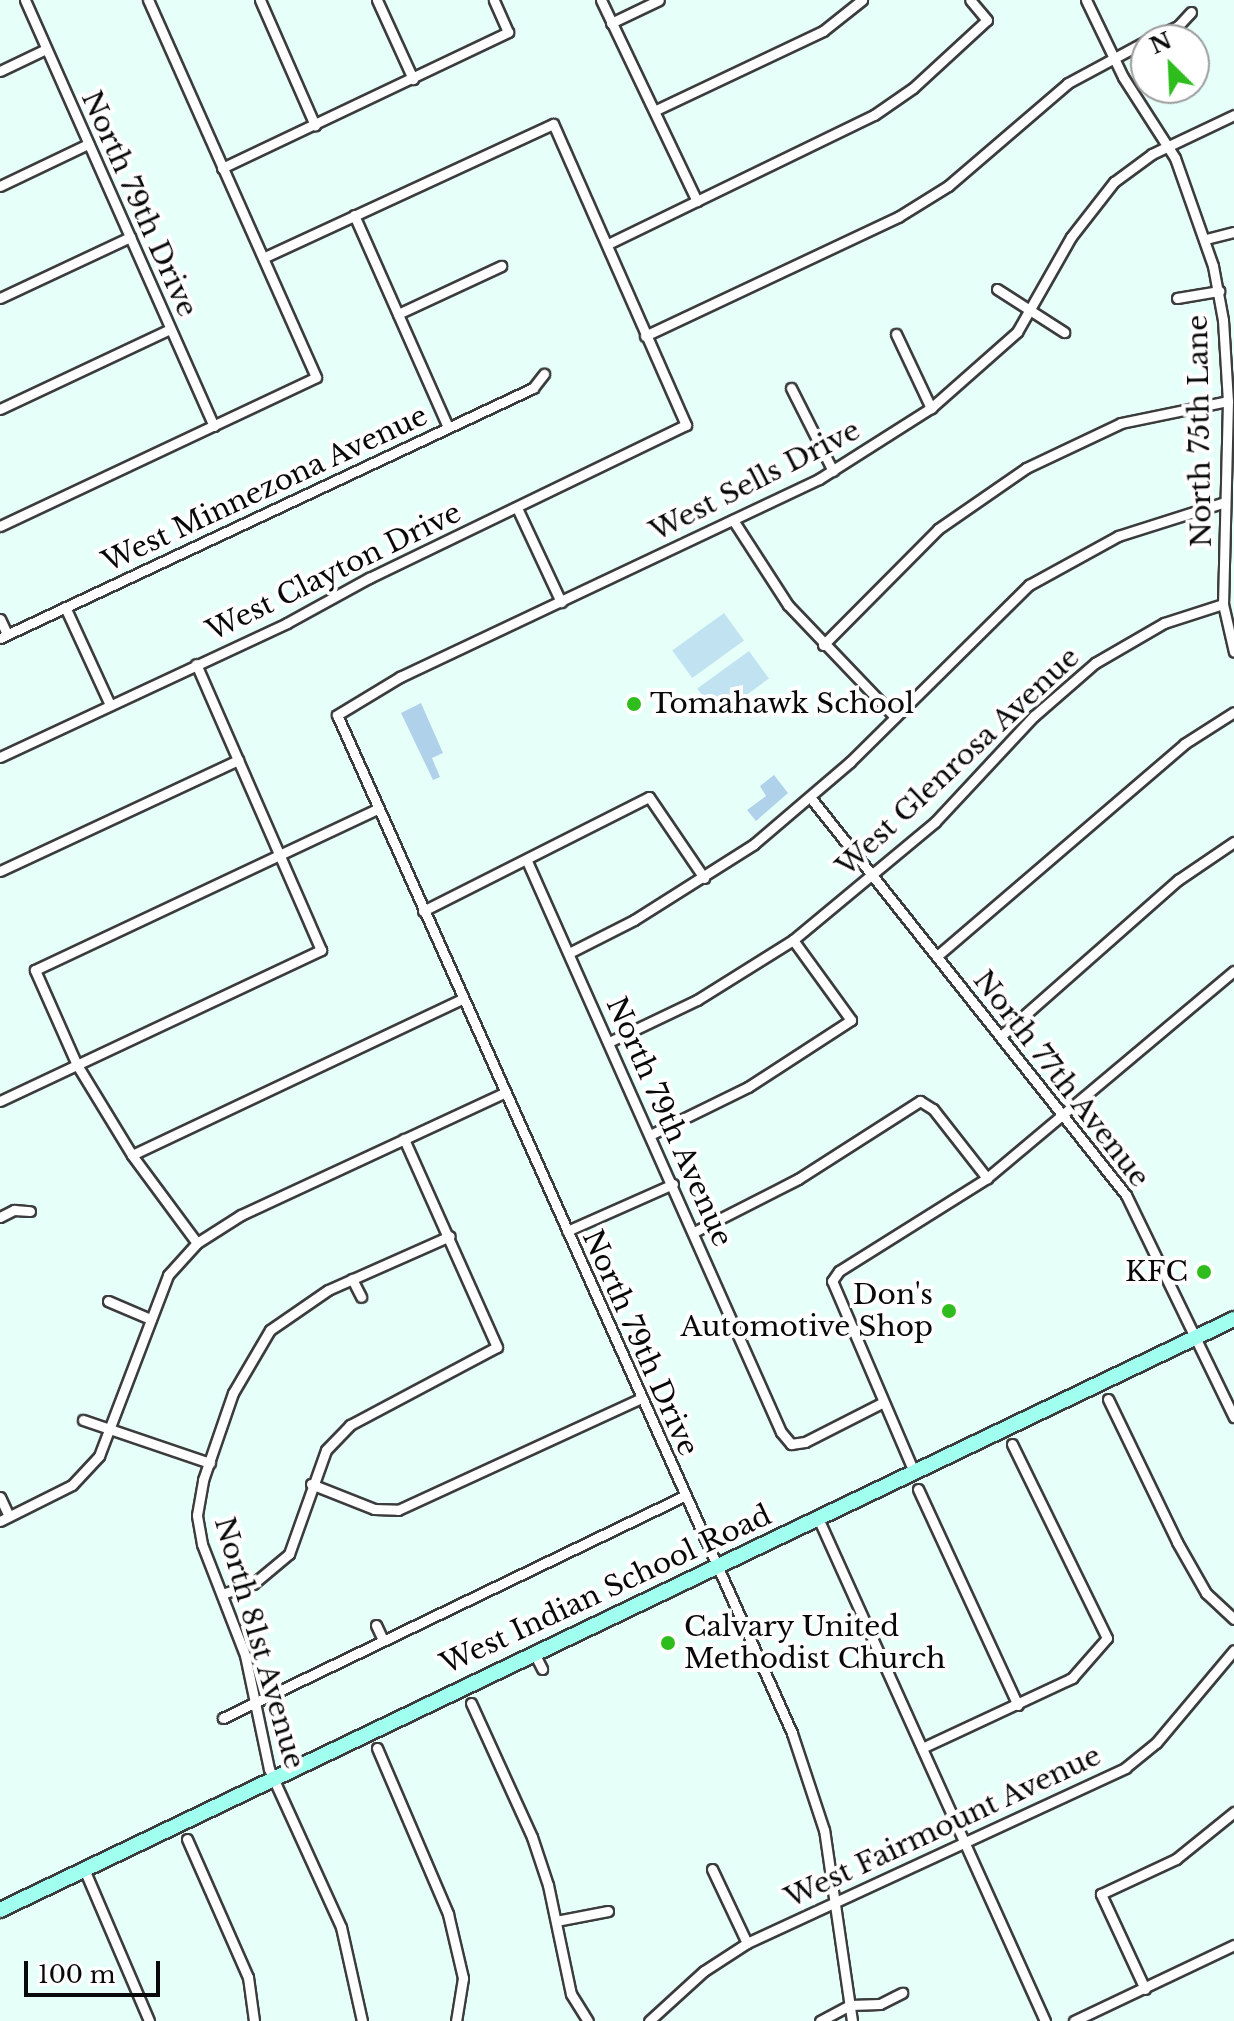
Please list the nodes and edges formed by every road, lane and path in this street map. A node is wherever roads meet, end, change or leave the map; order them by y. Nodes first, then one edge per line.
1 (25, 0) edge
2 (148, 0) edge
3 (260, 0) edge
4 (377, 0) edge
5 (494, 0) edge
6 (601, 0) edge
7 (659, 0) edge
8 (862, 0) edge
9 (970, 0) edge
10 (1086, 0) edge
11 (1191, 12) dead end
12 (611, 23) junction
13 (1180, 24) edge
14 (1130, 48) edge
15 (46, 49) junction
16 (1112, 57) junction
17 (0, 71) edge
18 (413, 79) junction
19 (656, 110) junction
20 (1234, 115) edge
21 (315, 125) junction
22 (88, 144) junction
23 (1169, 145) junction
24 (222, 168) junction
25 (0, 186) edge
26 (697, 201) junction
27 (354, 215) junction
28 (1234, 232) edge
29 (130, 237) junction
30 (1206, 239) junction
31 (608, 244) junction
32 (263, 258) junction
33 (501, 266) dead end
34 (997, 289) dead end
35 (1219, 291) junction
36 (0, 298) edge
37 (1177, 298) dead end
38 (1033, 312) junction
39 (398, 314) junction
40 (170, 329) junction
41 (1064, 332) dead end
42 (896, 334) dead end
43 (645, 336) junction
44 (1230, 346) edge
45 (544, 374) dead end
46 (791, 388) dead end
47 (1228, 401) junction
48 (931, 408) junction
49 (0, 409) edge
50 (214, 426) junction
51 (448, 427) junction
52 (1230, 450) edge
53 (833, 471) junction
54 (1225, 502) junction
55 (517, 508) junction
56 (733, 520) junction
57 (0, 526) edge
58 (1229, 555) edge
59 (561, 602) junction
60 (1223, 604) junction
61 (65, 607) junction
62 (0, 619) edge
63 (4, 636) edge
64 (823, 645) junction
65 (1234, 652) edge
66 (196, 664) junction
67 (110, 705) junction
68 (1234, 712) edge
69 (337, 715) joint
70 (895, 717) junction
71 (0, 757) edge
72 (238, 760) junction
73 (810, 797) junction
74 (377, 809) junction
75 (1234, 842) edge
76 (281, 853) junction
77 (527, 861) junction
78 (0, 871) edge
79 (872, 876) junction
80 (704, 878) junction
81 (423, 911) junction
82 (793, 940) junction
83 (569, 953) junction
84 (937, 956) junction
85 (1234, 971) edge
86 (462, 999) junction
87 (1002, 1035) junction
88 (609, 1042) junction
89 (77, 1065) junction
90 (504, 1093) junction
91 (0, 1101) edge
92 (1063, 1116) junction
93 (650, 1135) junction
94 (404, 1139) junction
95 (132, 1155) junction
96 (987, 1178) junction
97 (673, 1184) junction
98 (30, 1211) dead end
99 (0, 1217) edge
100 (567, 1231) junction
101 (694, 1232) junction
102 (450, 1236) junction
103 (197, 1243) junction
104 (352, 1279) junction
105 (361, 1297) dead end
106 (108, 1301) dead end
107 (148, 1318) junction
108 (1234, 1319) edge
109 (1196, 1337) junction
110 (639, 1399) junction
111 (1108, 1399) dead end
112 (882, 1403) junction
113 (1234, 1417) edge
114 (83, 1420) dead end
115 (112, 1430) junction
116 (1012, 1444) dead end
117 (210, 1463) junction
118 (914, 1472) junction
119 (311, 1484) junction
120 (918, 1489) dead end
121 (684, 1496) junction
122 (0, 1497) edge
123 (818, 1518) junction
124 (5, 1519) edge
125 (717, 1566) junction
126 (222, 1594) junction
127 (1234, 1619) edge
128 (376, 1625) dead end
129 (383, 1640) junction
130 (1234, 1650) edge
131 (534, 1653) junction
132 (542, 1669) dead end
133 (471, 1703) dead end
134 (252, 1704) junction
135 (1018, 1705) junction
136 (223, 1718) dead end
137 (377, 1748) dead end
138 (922, 1748) junction
139 (272, 1779) junction
140 (1234, 1812) edge
141 (187, 1839) dead end
142 (964, 1843) junction
143 (84, 1869) junction
144 (712, 1869) dead end
145 (836, 1900) junction
146 (0, 1910) edge
147 (608, 1911) dead end
148 (556, 1921) junction
149 (747, 1943) junction
150 (1234, 1945) edge
151 (1145, 1989) junction
152 (902, 1993) dead end
153 (850, 2005) junction
154 (149, 2021) edge
155 (254, 2021) edge
156 (362, 2021) edge
157 (456, 2021) edge
158 (588, 2021) edge
159 (649, 2021) edge
160 (820, 2021) edge
161 (852, 2021) edge
162 (1045, 2021) edge
163 (1074, 2021) edge

1 - 15 street, North 79th Drive
2 - 24 street
3 - 21 street
4 - 18 street
5 - 18 street
6 - 12 street
7 - 12 street
8 - 19 street
9 - 26 street
10 - 16 street, North 75th Lane
11 - 13 street
12 - 19 street
14 - 16 street
15 - 17 street
15 - 22 street, North 79th Drive
16 - 23 street, North 75th Lane
16 - 43 street
18 - 21 street
19 - 26 street
20 - 23 street, West Sells Drive
21 - 24 street
22 - 25 street
22 - 29 street, North 79th Drive
23 - 30 street, North 75th Lane
23 - 38 street, West Sells Drive
24 - 32 street
26 - 31 street
27 - 31 street
27 - 32 street
27 - 39 street
28 - 30 street
29 - 36 street
29 - 40 street, North 79th Drive
30 - 35 street, North 75th Lane
31 - 43 street
32 - 50 street
33 - 39 street
34 - 38 street
35 - 37 street
35 - 44 street, North 75th Lane
38 - 41 street
38 - 48 street, West Sells Drive
39 - 51 street
40 - 49 street
40 - 50 street, North 79th Drive
42 - 48 street
43 - 55 street, West Clayton Drive
44 - 47 street, North 75th Lane
45 - 51 street, West Minnezona Avenue
46 - 53 street
47 - 52 street, North 75th Lane
47 - 64 street
48 - 53 street, West Sells Drive
50 - 57 street
51 - 61 street, West Minnezona Avenue
52 - 54 street, North 75th Lane
53 - 56 street, West Sells Drive
54 - 58 street, North 75th Lane
54 - 70 street
55 - 59 street
55 - 66 street, West Clayton Drive
56 - 59 street, West Sells Drive
56 - 64 street
58 - 60 street, North 75th Lane
59 - 69 street, West Sells Drive
60 - 65 street, North 75th Lane
60 - 79 street, West Glenrosa Avenue
61 - 63 street, West Minnezona Avenue
61 - 67 street
62 - 63 street
64 - 70 street
66 - 67 street, West Clayton Drive
66 - 72 street
67 - 71 street, West Clayton Drive
68 - 84 street
69 - 74 street, North 79th Drive
70 - 73 street
72 - 76 street
72 - 78 street
73 - 79 street, North 77th Avenue
73 - 80 street
74 - 76 street
74 - 81 street, North 79th Drive
75 - 87 street
76 - 89 street
76 - 89 street
77 - 80 street
77 - 81 street
77 - 83 street, North 79th Avenue
79 - 82 street, West Glenrosa Avenue
79 - 84 street, North 77th Avenue
80 - 83 street
81 - 86 street, North 79th Drive
82 - 88 street, West Glenrosa Avenue
82 - 93 street
83 - 88 street, North 79th Avenue
84 - 87 street, North 77th Avenue
85 - 92 street
86 - 90 street, North 79th Drive
86 - 95 street
87 - 92 street, North 77th Avenue
88 - 93 street, North 79th Avenue
89 - 91 street
89 - 95 street
90 - 94 street
90 - 100 street, North 79th Drive
92 - 96 street
92 - 109 street, North 77th Avenue
93 - 97 street, North 79th Avenue
94 - 102 street
94 - 103 street
95 - 103 street
96 - 101 street
96 - 112 street
97 - 100 street
97 - 101 street, North 79th Avenue
98 - 99 street
100 - 110 street, North 79th Drive
101 - 112 street, North 79th Avenue
102 - 104 street, North 81st Avenue
102 - 119 street
103 - 107 street
104 - 105 street
104 - 117 street, North 81st Avenue
106 - 107 street
107 - 115 street
108 - 109 main road, West Indian School Road
109 - 113 street, North 77th Avenue
109 - 118 main road, West Indian School Road
110 - 119 street
110 - 121 street, North 79th Drive
111 - 127 street
112 - 118 street
114 - 115 street
115 - 117 street
115 - 124 street
116 - 135 street
117 - 126 street, North 81st Avenue
118 - 123 main road, West Indian School Road
119 - 126 street
120 - 135 street
121 - 125 street, North 79th Drive
121 - 129 street
122 - 124 street
123 - 125 main road, West Indian School Road
123 - 138 street
125 - 131 main road, West Indian School Road
125 - 145 street, North 79th Drive
126 - 134 street, North 81st Avenue
128 - 129 street
129 - 134 street
130 - 142 street, West Fairmount Avenue
131 - 132 street
131 - 139 main road, West Indian School Road
133 - 148 street
134 - 136 street
134 - 139 street, North 81st Avenue
135 - 138 street
137 - 157 street
138 - 142 street
139 - 143 main road, West Indian School Road
139 - 156 street, North 81st Avenue
140 - 151 street
141 - 155 street
142 - 145 street, West Fairmount Avenue
142 - 162 street
143 - 146 main road, West Indian School Road
143 - 154 street
144 - 149 street
145 - 149 street, West Fairmount Avenue
145 - 153 street, North 79th Drive
147 - 148 street
148 - 158 street
149 - 159 street, West Fairmount Avenue
150 - 151 street
151 - 163 street
152 - 153 street
153 - 160 street
153 - 161 street, North 79th Drive

